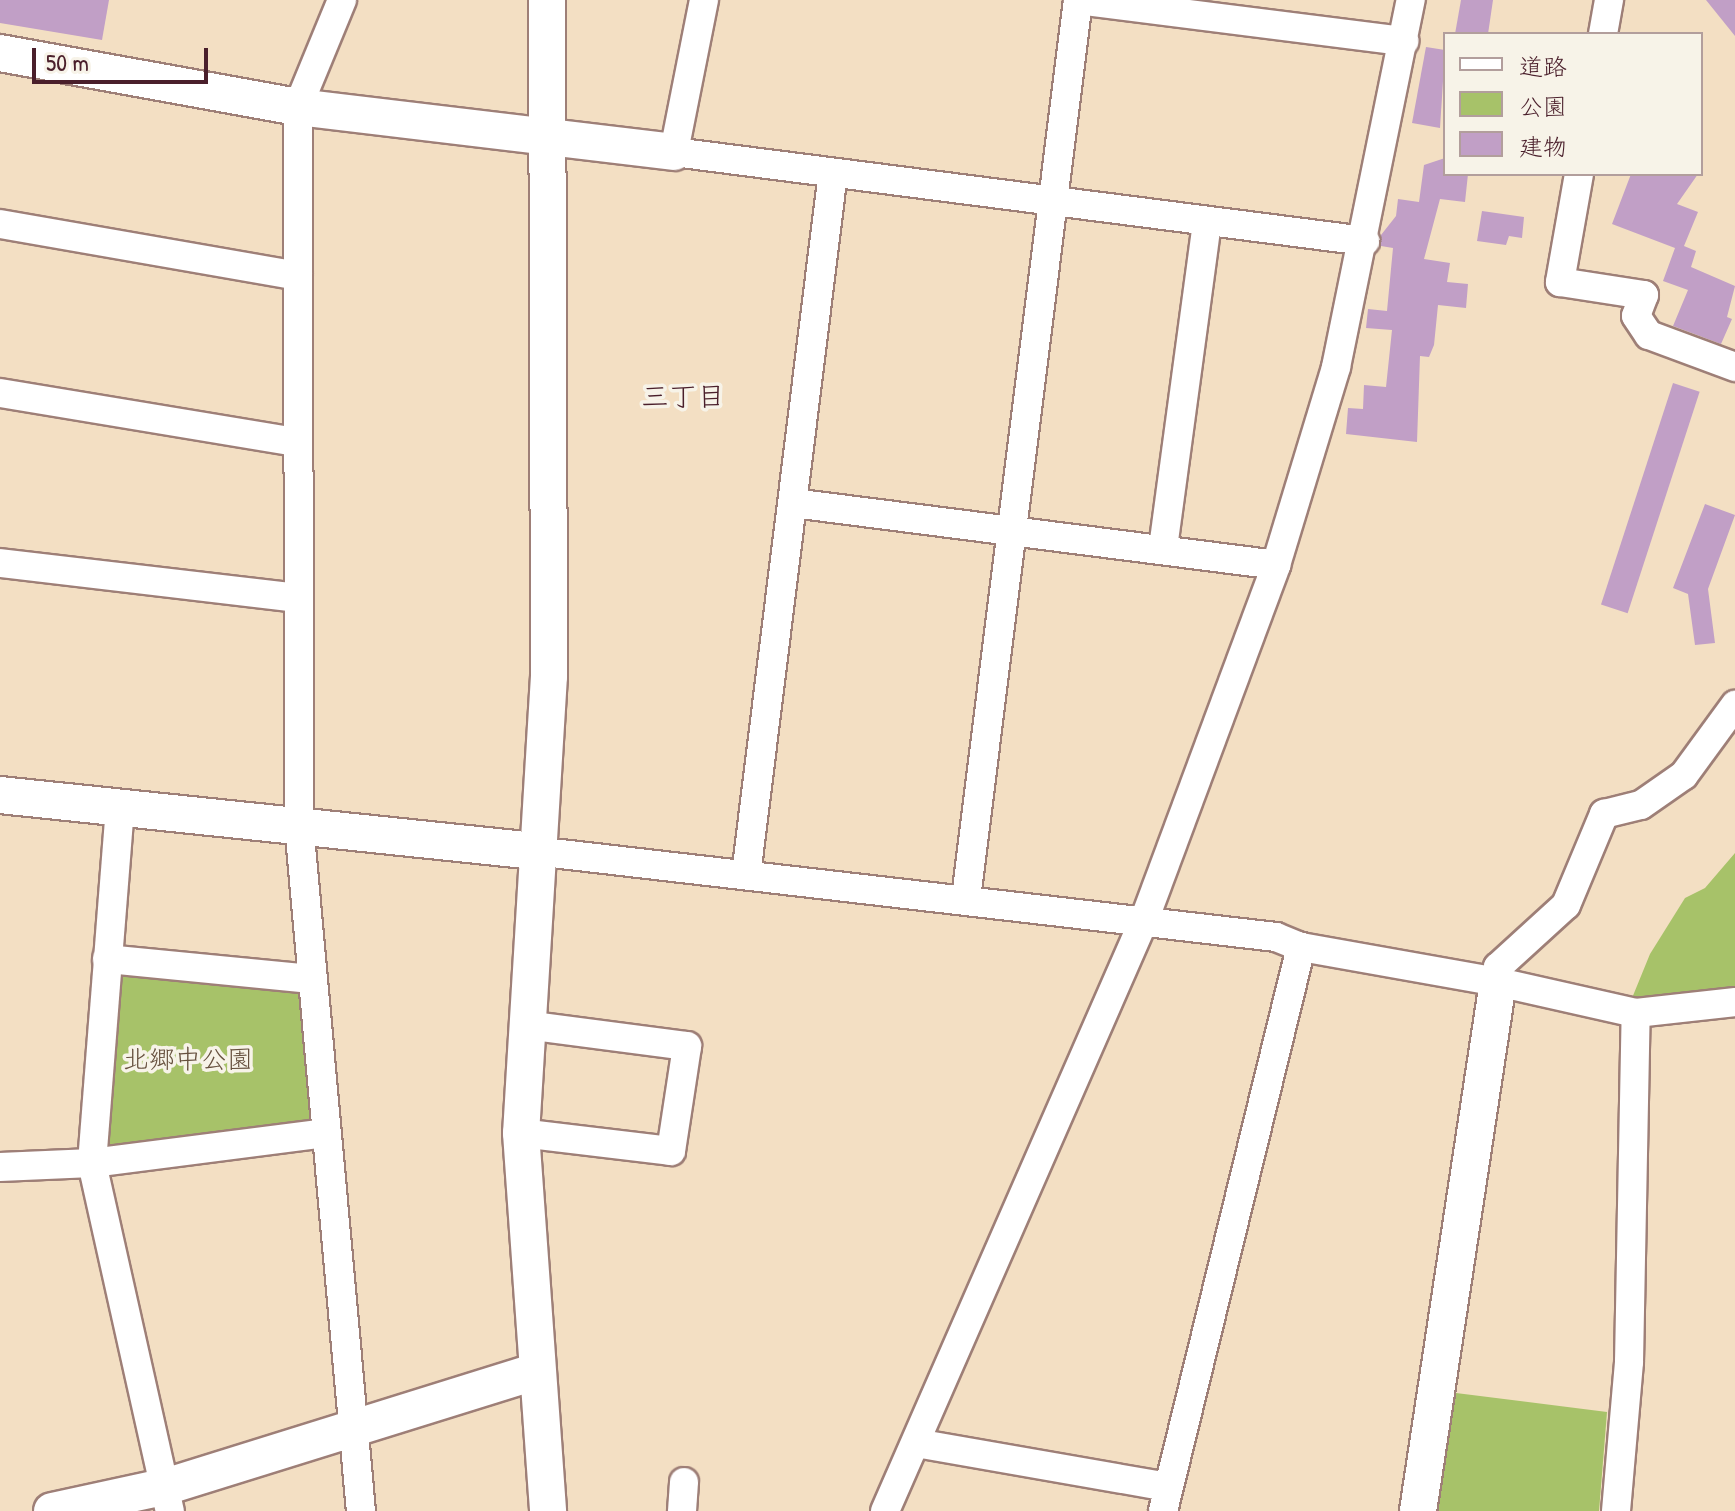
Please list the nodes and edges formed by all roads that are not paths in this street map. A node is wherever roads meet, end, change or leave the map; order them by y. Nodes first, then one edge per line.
1 (342, 0) edge
2 (547, 0) edge
3 (704, 0) edge
4 (1078, 0) edge
5 (1411, 0) edge
6 (1609, 0) edge
7 (1603, 32) edge
8 (1404, 41) junction
9 (0, 53) edge
10 (298, 107) junction
11 (548, 138) junction
12 (674, 152) junction
13 (833, 173) junction
14 (1579, 176) edge
15 (1050, 201) junction
16 (1207, 222) junction
17 (0, 224) edge
18 (1365, 241) junction
19 (297, 276) junction
20 (1735, 367) edge
21 (0, 393) edge
22 (297, 442) junction
23 (793, 503) junction
24 (1012, 529) junction
25 (1163, 548) junction
26 (0, 563) edge
27 (1276, 565) junction
28 (297, 598) junction
29 (1735, 705) edge
30 (0, 795) edge
31 (120, 807) junction
32 (299, 825) junction
33 (535, 851) junction
34 (746, 875) junction
35 (966, 898) junction
36 (1145, 918) junction
37 (1301, 947) junction
38 (107, 959) junction
39 (310, 979) junction
40 (1498, 982) junction
41 (1735, 1002) edge
42 (1636, 1013) junction
43 (525, 1025) junction
44 (325, 1133) junction
45 (521, 1133) junction
46 (92, 1163) junction
47 (0, 1167) edge
48 (535, 1372) junction
49 (353, 1427) junction
50 (916, 1443) junction
51 (684, 1482) dead end
52 (169, 1499) edge
53 (1165, 1499) edge
54 (52, 1511) edge
55 (361, 1511) edge
56 (548, 1511) edge
57 (682, 1511) edge
58 (885, 1511) edge
59 (1418, 1511) edge
60 (1616, 1511) edge

1 - 10 street
2 - 11 street
3 - 12 street
4 - 8 street
4 - 15 street
5 - 8 street
6 - 7 street
8 - 18 street
9 - 10 street
10 - 11 street
10 - 19 street
11 - 12 street
11 - 33 street
12 - 13 street
13 - 15 street
13 - 23 street
14 - 20 street
15 - 16 street
15 - 24 street
16 - 18 street
16 - 25 street
17 - 19 street
18 - 27 street
19 - 22 street
21 - 22 street
22 - 28 street
23 - 24 street
23 - 34 street
24 - 25 street
24 - 35 street
25 - 27 street
26 - 28 street
27 - 36 street
28 - 32 street
29 - 40 street
30 - 31 street
31 - 32 street
31 - 38 street
32 - 33 street
32 - 39 street
33 - 34 street
33 - 43 street
34 - 35 street
35 - 36 street
36 - 37 street
36 - 50 street
37 - 40 street
37 - 53 street
38 - 39 street
38 - 46 street
39 - 44 street
40 - 42 street
40 - 59 street
41 - 42 street
42 - 60 street
43 - 45 street
43 - 45 street
44 - 46 street
44 - 49 street
45 - 48 street
46 - 47 street
46 - 52 street
48 - 49 street
48 - 56 street
49 - 52 street
49 - 55 street
50 - 53 street
50 - 58 street
51 - 57 street
52 - 54 street

